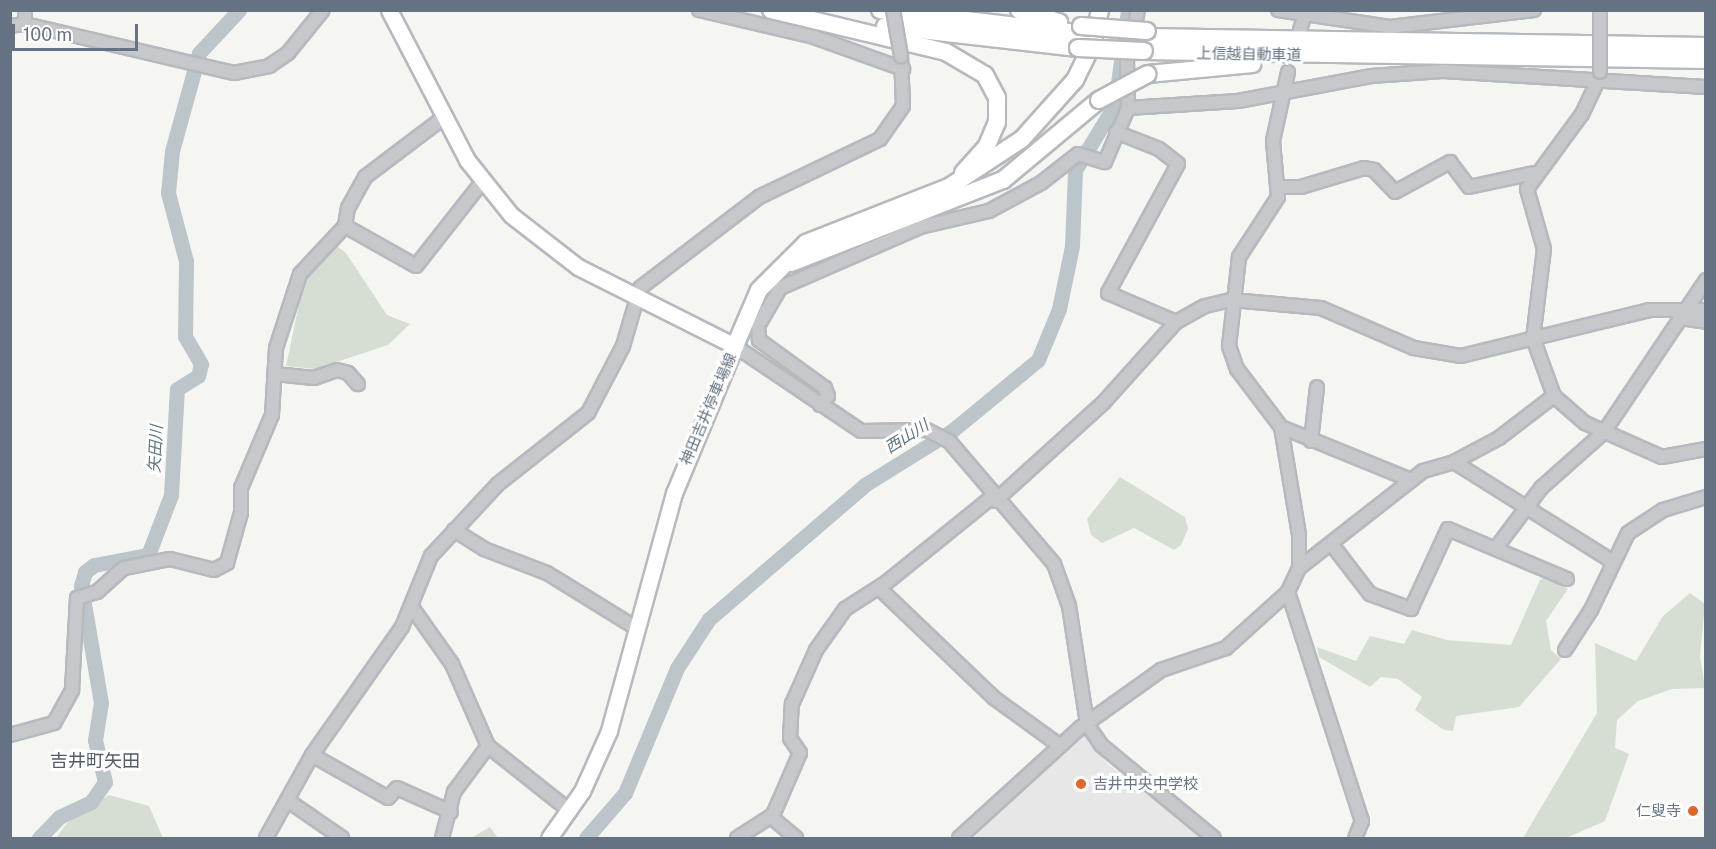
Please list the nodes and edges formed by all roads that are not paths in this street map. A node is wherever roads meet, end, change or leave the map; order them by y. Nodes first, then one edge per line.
1 (25, 10) edge
2 (323, 10) edge
3 (389, 10) edge
4 (699, 10) edge
5 (771, 10) edge
6 (795, 10) edge
7 (880, 10) edge
8 (893, 10) edge
9 (1019, 10) edge
10 (1100, 10) edge
11 (1110, 10) edge
12 (1138, 10) edge
13 (1278, 10) edge
14 (1534, 10) edge
15 (1600, 11) edge
16 (1305, 12) edge
17 (25, 24) junction
18 (10, 26) edge
19 (1300, 30) dead end
20 (1080, 35) junction
21 (1145, 40) junction
22 (1706, 46) edge
23 (1413, 56) junction
24 (1706, 60) edge
25 (903, 69) junction
26 (1288, 72) dead end
27 (1600, 77) junction
28 (1706, 87) edge
29 (1284, 95) junction
30 (1128, 108) junction
31 (442, 118) junction
32 (1116, 132) junction
33 (1534, 173) junction
34 (482, 182) junction
35 (1278, 187) junction
36 (930, 195) junction
37 (960, 198) junction
38 (345, 226) junction
39 (766, 280) junction
40 (1706, 280) edge
41 (638, 299) junction
42 (1232, 300) junction
43 (1688, 308) junction
44 (1706, 310) edge
45 (1679, 318) junction
46 (1176, 322) junction
47 (1706, 322) edge
48 (1533, 338) junction
49 (735, 346) junction
50 (275, 374) junction
51 (358, 384) dead end
52 (1317, 387) dead end
53 (1554, 396) junction
54 (820, 405) junction
55 (1281, 427) junction
56 (1604, 432) junction
57 (1311, 441) junction
58 (1706, 449) edge
59 (1454, 462) junction
60 (1411, 480) junction
61 (1706, 497) edge
62 (993, 499) junction
63 (1525, 506) junction
64 (454, 530) junction
65 (1333, 546) junction
66 (1496, 548) junction
67 (1612, 561) junction
68 (1299, 568) junction
69 (1567, 579) dead end
70 (879, 588) junction
71 (1288, 592) junction
72 (411, 606) junction
73 (636, 628) junction
74 (1565, 650) dead end
75 (1087, 724) junction
76 (10, 735) edge
77 (1059, 745) junction
78 (488, 746) junction
79 (312, 755) junction
80 (287, 800) junction
81 (570, 811) junction
82 (450, 812) junction
83 (771, 817) junction
84 (266, 838) edge
85 (342, 838) edge
86 (442, 838) edge
87 (549, 838) edge
88 (737, 838) edge
89 (796, 838) edge
90 (959, 838) edge
91 (1214, 838) edge
92 (1354, 838) edge

1 - 17 street
2 - 17 street
3 - 31 main road, 神田吉井停車場線
4 - 25 street
5 - 36 highway
6 - 20 highway, 上信越自動車道
7 - 20 highway, 上信越自動車道
8 - 25 street, bridge
9 - 20 highway
10 - 36 highway
11 - 37 highway
12 - 30 street
13 - 16 street
14 - 16 street
15 - 27 street, bridge
16 - 19 street
17 - 18 street
20 - 21 highway, 上信越自動車道
21 - 22 highway, 上信越自動車道
21 - 23 highway, 上信越自動車道
23 - 24 highway, 上信越自動車道
23 - 37 highway, bridge
25 - 41 street
26 - 29 street
27 - 28 street
27 - 29 street
27 - 33 street
29 - 30 street
29 - 35 street
30 - 32 street
31 - 34 main road, 神田吉井停車場線
31 - 38 street
32 - 46 street
32 - 54 street
33 - 35 street
33 - 48 street
34 - 38 street
34 - 41 main road, 神田吉井停車場線
35 - 42 street
36 - 39 highway
37 - 39 highway
38 - 50 street
39 - 49 highway
40 - 43 street
41 - 49 main road, 神田吉井停車場線
41 - 64 street
42 - 46 street
42 - 48 street
42 - 55 street
43 - 44 street
43 - 45 street
43 - 48 street
45 - 47 street
45 - 56 street
46 - 62 street
48 - 53 street
49 - 54 street
49 - 73 main road, 神田吉井停車場線
50 - 51 street
50 - 76 street
52 - 57 street
53 - 56 street
53 - 59 street
54 - 62 street
55 - 57 street
55 - 68 street
56 - 58 street
56 - 63 street
57 - 60 street
59 - 60 street
59 - 63 street
60 - 65 street
61 - 67 street
62 - 70 street
62 - 75 street
63 - 66 street
63 - 67 street
64 - 72 street
64 - 73 street
65 - 66 street
65 - 68 street
66 - 69 street
67 - 74 street
68 - 71 street
70 - 77 street
70 - 83 street
71 - 75 street
71 - 92 street
72 - 78 street
72 - 79 street
73 - 81 main road, 神田吉井停車場線
75 - 77 street
75 - 91 street
77 - 90 street
78 - 81 street
78 - 82 street
79 - 80 street
79 - 82 street
80 - 84 street
80 - 85 street
81 - 87 main road, 神田吉井停車場線
82 - 86 street
83 - 88 street
83 - 89 street

